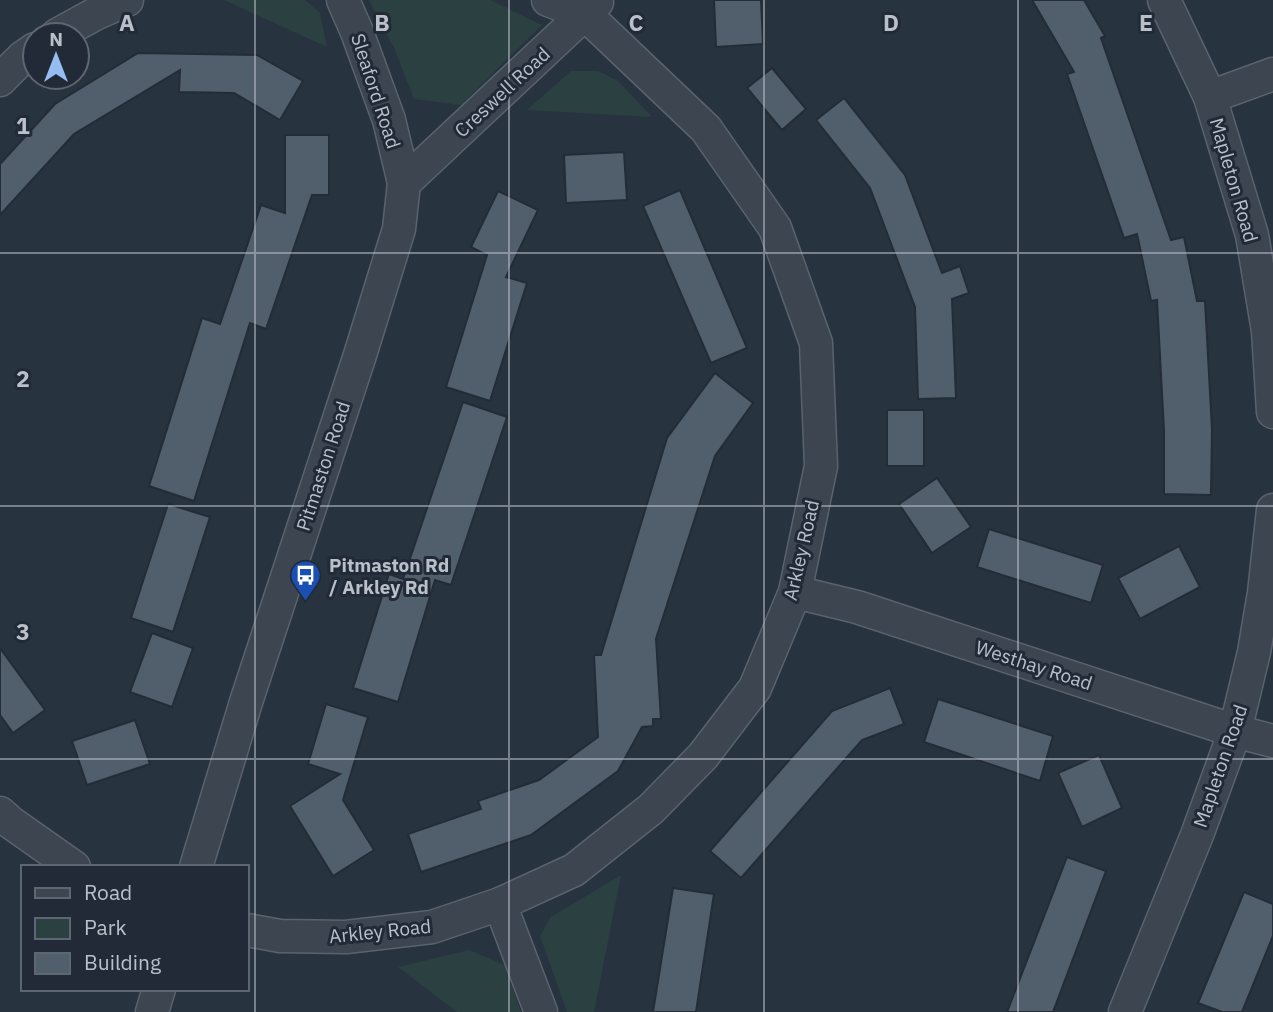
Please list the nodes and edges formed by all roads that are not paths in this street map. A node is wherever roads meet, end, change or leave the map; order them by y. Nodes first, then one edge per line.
1 (127, 0) edge
2 (343, 0) edge
3 (548, 0) edge
4 (1164, 0) edge
5 (592, 7) edge
6 (82, 21) edge
7 (21, 59) edge
8 (1273, 74) edge
9 (0, 80) edge
10 (1210, 97) junction
11 (404, 183) junction
12 (1273, 412) edge
13 (1273, 509) edge
14 (794, 592) junction
15 (1235, 731) junction
16 (1273, 741) edge
17 (0, 813) edge
18 (71, 865) edge
19 (198, 865) edge
20 (500, 904) junction
21 (248, 930) edge
22 (158, 991) edge
23 (152, 1012) edge
24 (541, 1012) edge
25 (1125, 1012) edge

1 - 6 street
2 - 11 street, Sleaford Road
3 - 5 street, Arkley Road
4 - 10 street, Mapleton Road
5 - 11 street, Creswell Road
5 - 14 street, Arkley Road
7 - 9 street
8 - 10 street
10 - 12 street, Mapleton Road
11 - 19 street, Pitmaston Road
13 - 15 street, Mapleton Road
14 - 15 street, Westhay Road
14 - 20 street, Arkley Road
15 - 16 street, Westhay Road
15 - 25 street, Mapleton Road
17 - 18 street
20 - 21 street, Arkley Road
20 - 24 street
22 - 23 street

